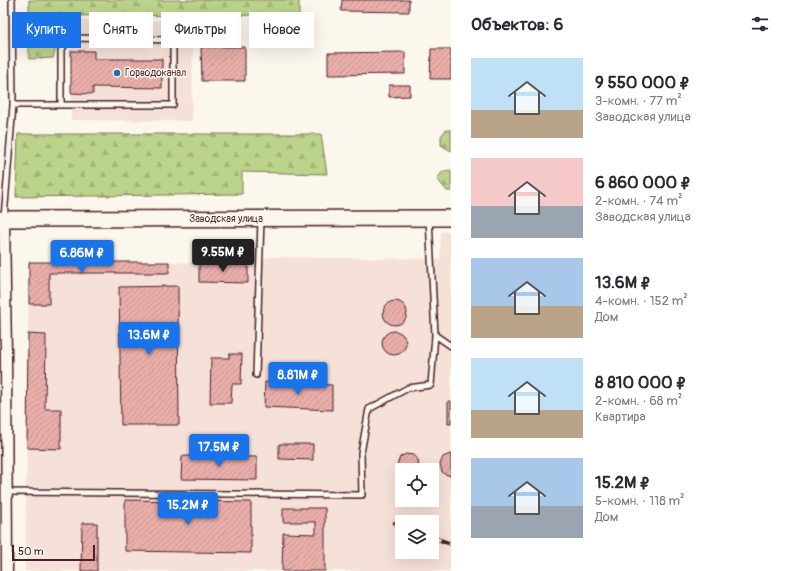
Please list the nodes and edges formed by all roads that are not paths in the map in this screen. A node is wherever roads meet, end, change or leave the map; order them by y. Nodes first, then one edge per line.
1 (12, 0) edge
2 (13, 105) junction
3 (61, 105) junction
4 (261, 218) junction
5 (429, 218) junction
6 (451, 218) edge
7 (2, 219) edge
8 (435, 335) junction
9 (451, 346) edge
10 (256, 375) dead end
11 (7, 492) junction
12 (7, 571) edge

1 - 2 lane
2 - 3 lane
2 - 7 lane
3 - 3 lane
4 - 5 main road, Заводская улица
4 - 7 main road, Заводская улица
4 - 10 lane
5 - 6 main road, Заводская улица
5 - 8 lane
7 - 11 street
8 - 9 lane
8 - 11 lane
11 - 12 street

